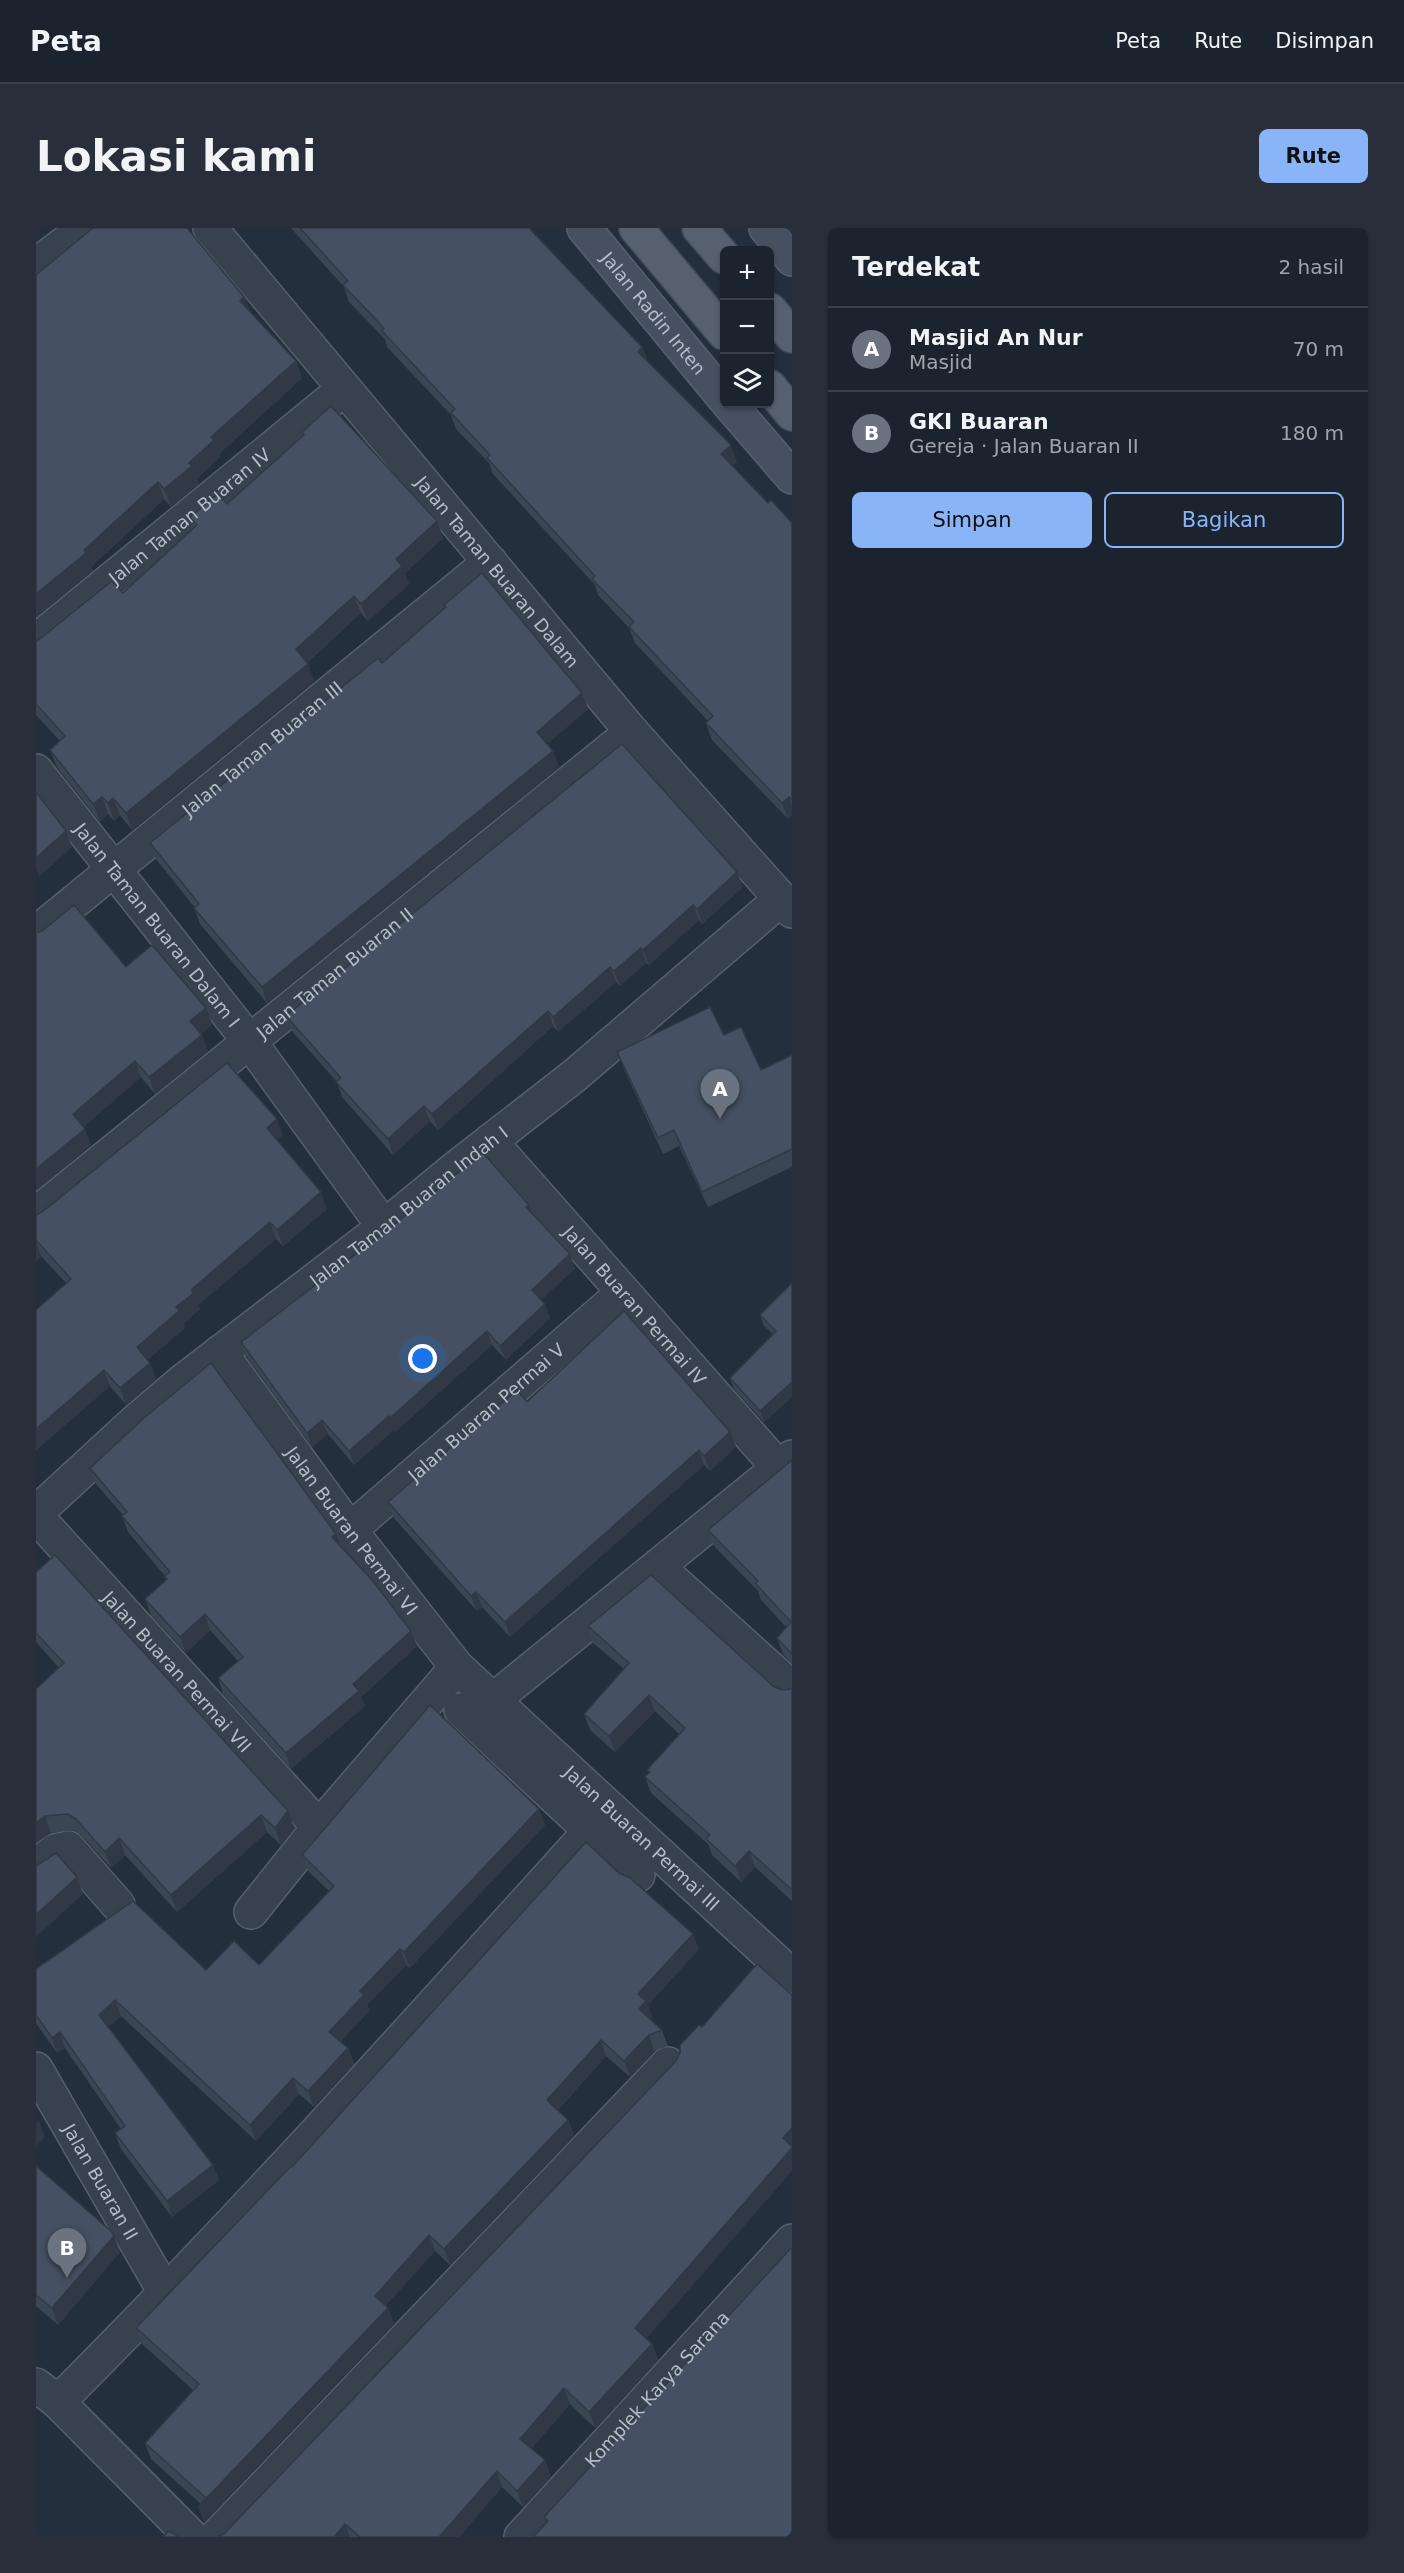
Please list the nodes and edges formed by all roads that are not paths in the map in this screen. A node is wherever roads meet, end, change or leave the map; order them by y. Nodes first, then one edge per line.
1 (85, 228) edge
2 (210, 228) edge
3 (584, 228) edge
4 (636, 228) edge
5 (699, 228) edge
6 (766, 228) edge
7 (720, 252) edge
8 (792, 259) edge
9 (36, 266) edge
10 (774, 315) edge
11 (720, 328) edge
12 (792, 336) edge
13 (344, 390) junction
14 (774, 392) edge
15 (720, 393) edge
16 (732, 408) edge
17 (792, 414) edge
18 (792, 477) edge
19 (490, 562) junction
20 (36, 641) edge
21 (632, 732) junction
22 (36, 771) edge
23 (113, 870) junction
24 (787, 905) edge
25 (36, 933) edge
26 (249, 1042) junction
27 (490, 1141) junction
28 (36, 1214) edge
29 (384, 1227) junction
30 (623, 1293) junction
31 (220, 1352) junction
32 (786, 1462) edge
33 (36, 1515) edge
34 (350, 1530) junction
35 (658, 1567) junction
36 (457, 1667) junction
37 (792, 1688) edge
38 (492, 1701) junction
39 (461, 1710) dead end
40 (319, 1827) junction
41 (590, 1831) junction
42 (36, 1866) edge
43 (638, 1875) dead end
44 (118, 1905) dead end
45 (251, 1912) dead end
46 (792, 1976) edge
47 (668, 2064) dead end
48 (36, 2069) edge
49 (792, 2241) edge
50 (166, 2294) junction
51 (47, 2394) edge
52 (192, 2537) edge
53 (216, 2537) edge
54 (521, 2537) edge

1 - 9 street
2 - 13 street, Jalan Taman Buaran Dalam
3 - 15 street, Jalan Radin Inten
4 - 11 main road
5 - 7 main road
6 - 8 street
10 - 12 main road
13 - 19 street, Jalan Taman Buaran Dalam
13 - 20 street, Jalan Taman Buaran IV
14 - 17 main road
16 - 18 street
19 - 21 street, Jalan Taman Buaran Dalam
19 - 23 street, Jalan Taman Buaran III
21 - 24 street, Jalan Taman Buaran Dalam
21 - 26 street, Jalan Taman Buaran II
22 - 23 street, Jalan Taman Buaran Dalam I
23 - 25 street, Jalan Taman Buaran III
23 - 26 street, Jalan Taman Buaran Dalam I
24 - 27 street, Jalan Taman Buaran Indah I
26 - 28 street, Jalan Taman Buaran II
26 - 29 street, Jalan Taman Buaran Dalam I
27 - 29 street, Jalan Taman Buaran Indah I
27 - 30 street, Jalan Buaran Permai IV
29 - 31 street, Jalan Taman Buaran Indah I
30 - 32 street, Jalan Buaran Permai IV
30 - 34 street, Jalan Buaran Permai V
31 - 33 street, Jalan Taman Buaran Indah I
31 - 34 street, Jalan Buaran Permai VI
32 - 35 street
33 - 40 street, Jalan Buaran Permai VII
34 - 36 street, Jalan Buaran Permai VI
35 - 37 street
35 - 38 street
36 - 38 street, Jalan Buaran Permai VI
36 - 40 street
38 - 46 street, Jalan Buaran Permai III
39 - 41 street
40 - 45 street
41 - 43 street
41 - 50 street
42 - 44 street
47 - 53 street
48 - 50 street, Jalan Buaran II
49 - 54 street, Komplek Karya Sarana
50 - 51 street
51 - 52 street

